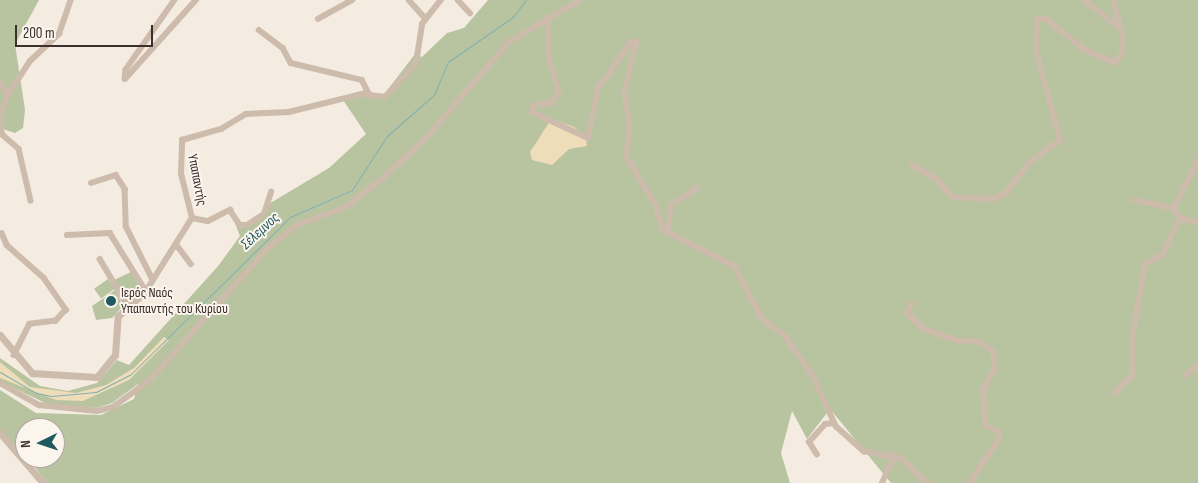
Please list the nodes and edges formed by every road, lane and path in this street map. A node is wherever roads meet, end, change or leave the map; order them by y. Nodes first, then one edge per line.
1 (71, 0) edge
2 (175, 0) edge
3 (196, 0) edge
4 (352, 0) edge
5 (408, 0) edge
6 (458, 0) edge
7 (580, 0) edge
8 (1085, 0) edge
9 (1113, 0) edge
10 (438, 1) edge
11 (470, 13) dead end
12 (548, 17) junction
13 (425, 18) junction
14 (318, 19) dead end
15 (1121, 29) junction
16 (259, 30) dead end
17 (0, 82) edge
18 (370, 94) junction
19 (8, 96) junction
20 (0, 119) edge
21 (0, 125) edge
22 (1198, 160) edge
23 (912, 166) dead end
24 (91, 183) dead end
25 (697, 188) dead end
26 (271, 192) dead end
27 (1135, 200) dead end
28 (31, 202) dead end
29 (1174, 208) junction
30 (192, 218) junction
31 (1180, 218) junction
32 (1198, 222) edge
33 (2, 233) dead end
34 (668, 233) junction
35 (67, 236) dead end
36 (176, 244) junction
37 (100, 259) dead end
38 (191, 264) dead end
39 (153, 280) junction
40 (146, 291) junction
41 (912, 304) dead end
42 (128, 306) junction
43 (0, 335) edge
44 (14, 355) junction
45 (1198, 365) edge
46 (1184, 376) dead end
47 (0, 383) edge
48 (1114, 393) dead end
49 (834, 422) junction
50 (0, 433) edge
51 (817, 455) dead end
52 (894, 456) junction
53 (43, 483) edge
54 (882, 483) edge
55 (928, 483) edge
56 (970, 483) edge

1 - 19 street
2 - 3 street
4 - 14 street
5 - 13 street
6 - 11 street
7 - 12 street
8 - 15 street
9 - 15 street
10 - 13 street, Υπαπαντής
12 - 34 street
12 - 47 street
13 - 18 street, Υπαπαντής
15 - 23 street
16 - 18 street
17 - 19 street
18 - 30 street, Υπαπαντής
19 - 20 street
21 - 28 street
22 - 29 street
24 - 39 street
25 - 34 street
26 - 30 street
27 - 29 street
29 - 31 street
30 - 36 street, Υπαπαντής
31 - 32 street
31 - 48 street
33 - 44 street
34 - 49 street
35 - 40 street
36 - 38 street
36 - 39 street, Υπαπαντής
37 - 42 street
39 - 40 street, Υπαπαντής
40 - 42 street, Υπαπαντής
41 - 56 street
42 - 44 street, Υπαπαντής
43 - 44 street, Υπαπαντής
45 - 46 street
49 - 51 street
49 - 52 street
50 - 53 street
52 - 54 street
52 - 55 street

